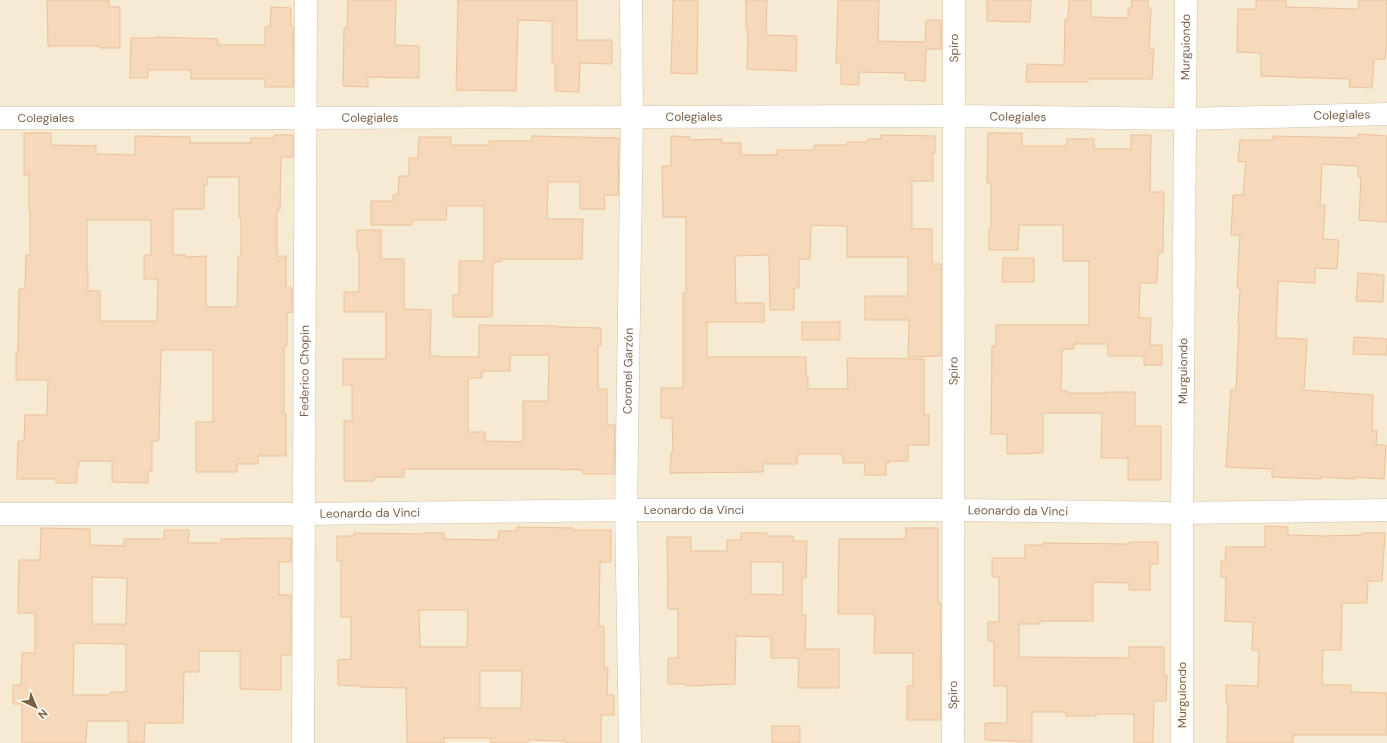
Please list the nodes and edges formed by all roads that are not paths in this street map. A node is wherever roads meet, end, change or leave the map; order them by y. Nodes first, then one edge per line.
1 (306, 0) edge
2 (631, 0) edge
3 (954, 0) edge
4 (1186, 0) edge
5 (1387, 114) edge
6 (632, 116) junction
7 (955, 116) junction
8 (0, 118) edge
9 (305, 118) junction
10 (1185, 119) junction
11 (626, 510) junction
12 (952, 510) junction
13 (1387, 510) edge
14 (1182, 512) junction
15 (0, 514) edge
16 (303, 514) junction
17 (303, 743) edge
18 (630, 743) edge
19 (952, 743) edge
20 (1182, 743) edge

1 - 9 street, Federico Chopin
2 - 6 street, Coronel Garzón
3 - 7 street, Spiro
4 - 10 street, Murguiondo
5 - 10 street, Colegiales
6 - 7 street, Colegiales
6 - 9 street, Colegiales
6 - 11 street, Coronel Garzón
7 - 10 street, Colegiales
7 - 12 street, Spiro
8 - 9 street, Colegiales
9 - 16 street, Federico Chopin
10 - 14 street, Murguiondo
11 - 12 street, Leonardo da Vinci
11 - 16 street, Leonardo da Vinci
11 - 18 street, Coronel Garzón
12 - 14 street, Leonardo da Vinci
12 - 19 street, Spiro
13 - 14 street, Leonardo da Vinci
14 - 20 street, Murguiondo
15 - 16 street, Leonardo da Vinci
16 - 17 street, Federico Chopin

